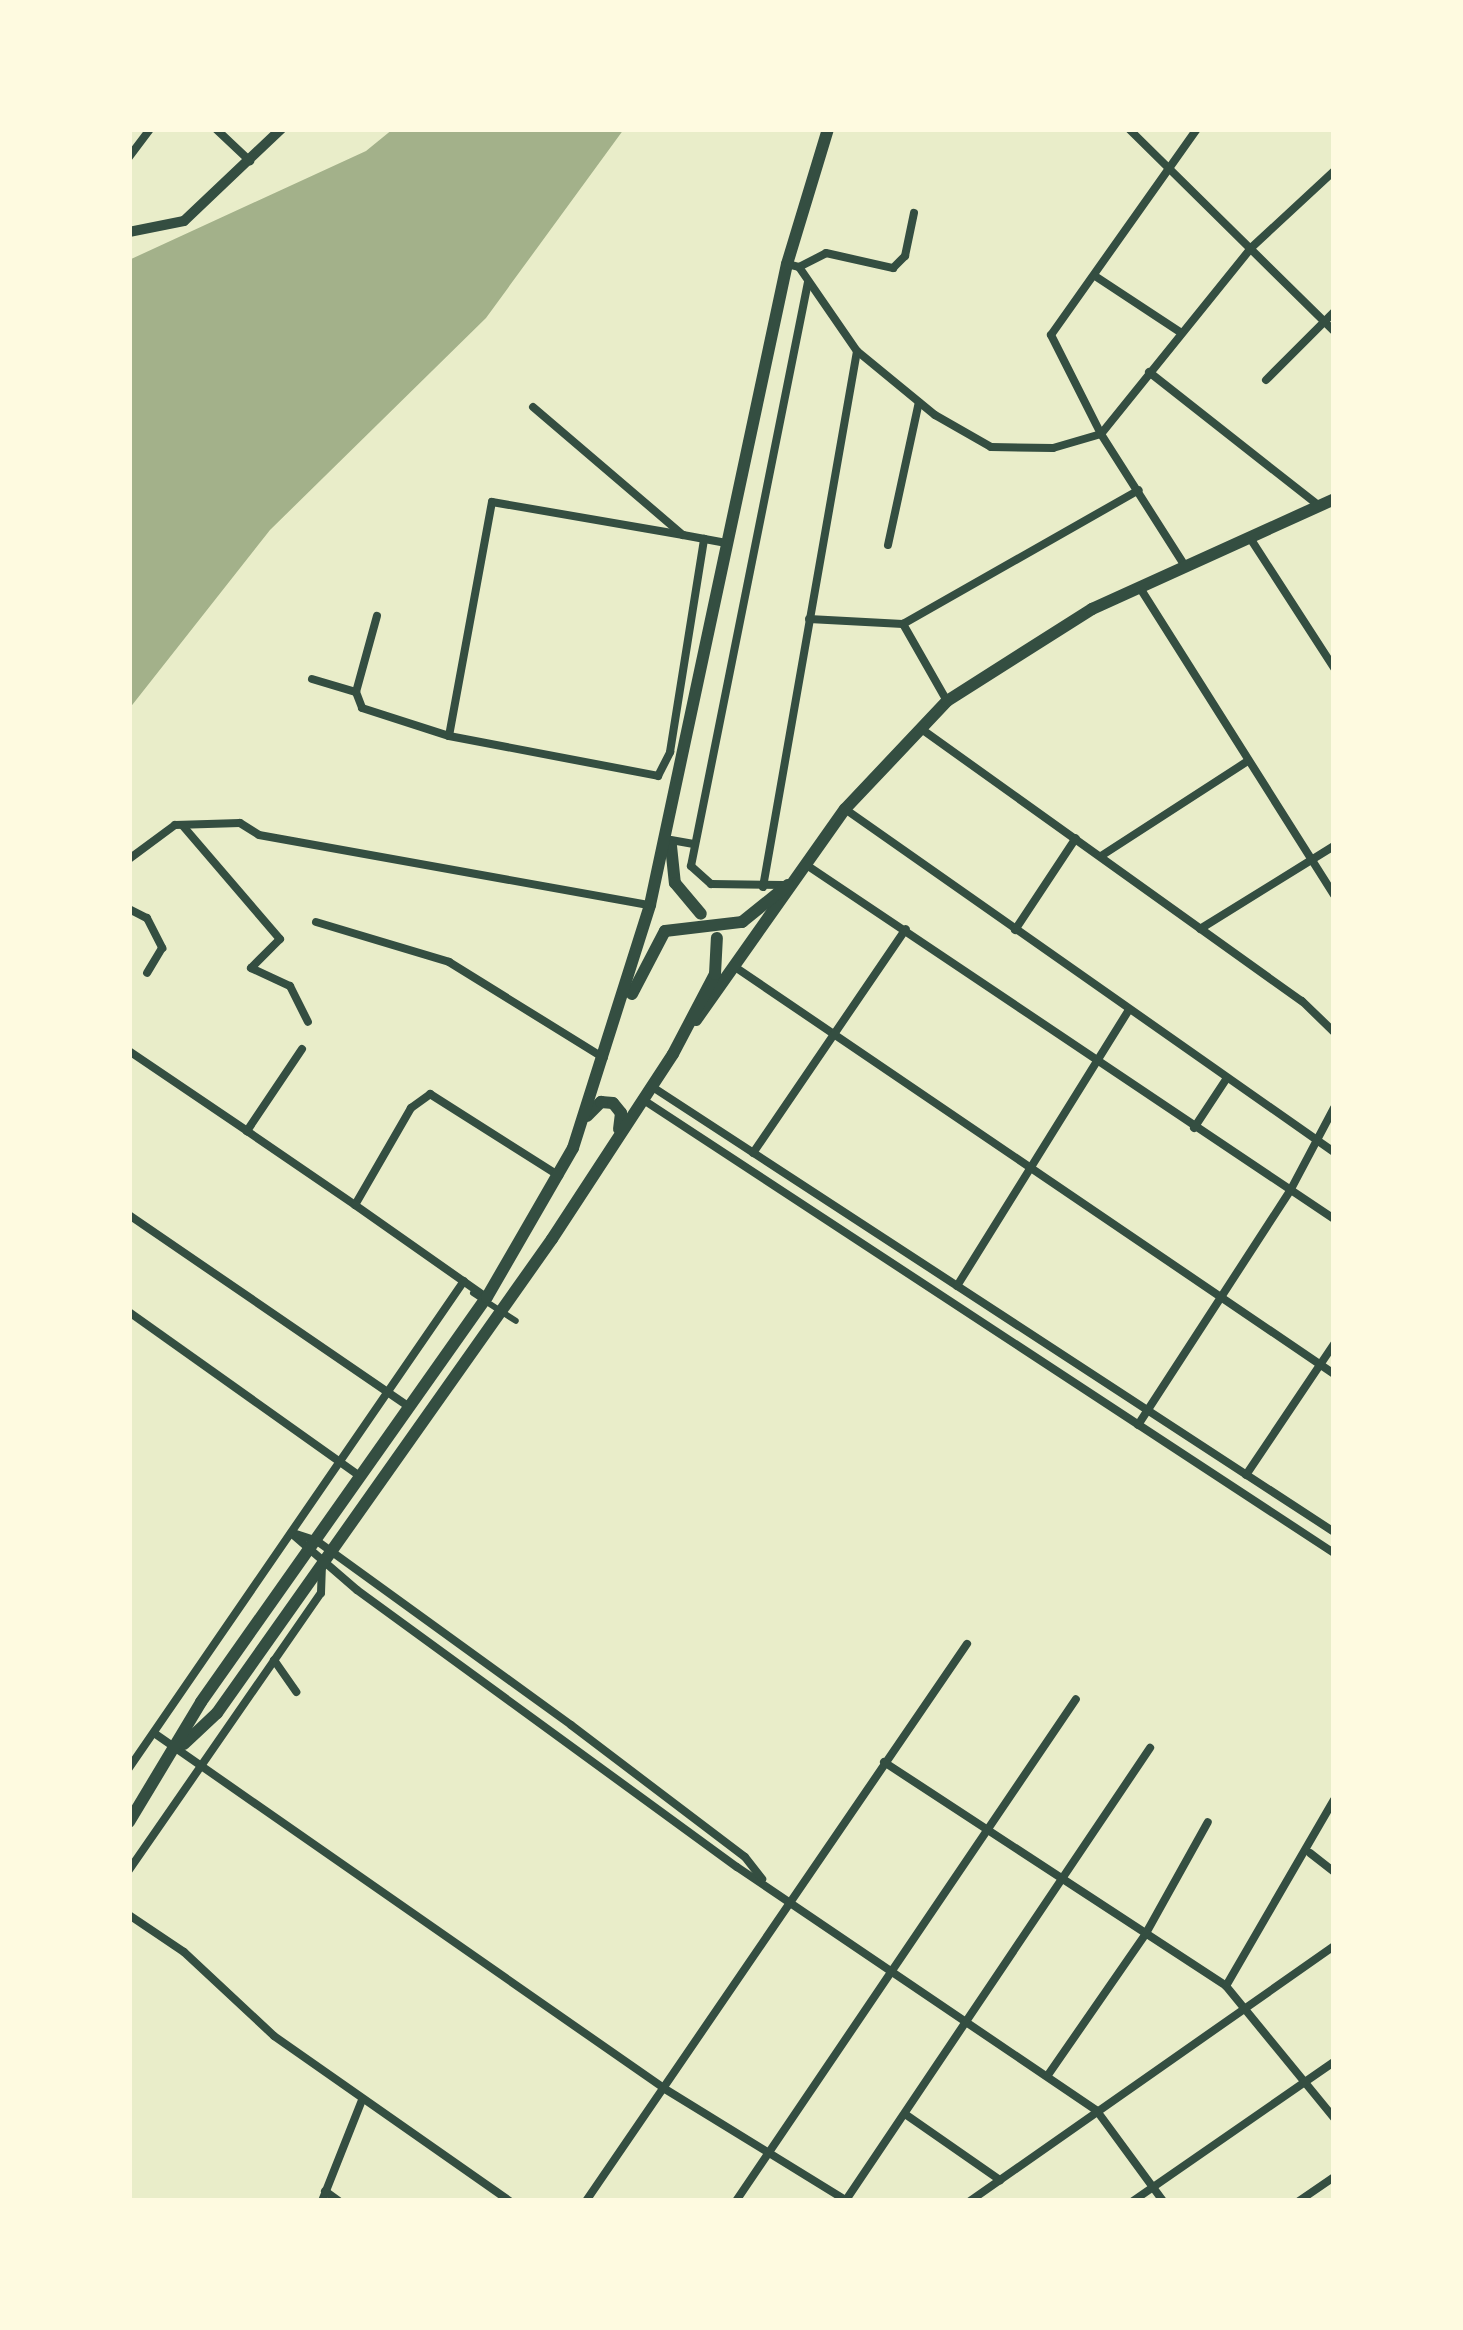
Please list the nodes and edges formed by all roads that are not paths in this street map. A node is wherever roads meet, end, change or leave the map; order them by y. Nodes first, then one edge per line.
1 (150, 129) edge
2 (216, 129) edge
3 (281, 129) edge
4 (828, 129) edge
5 (1129, 129) edge
6 (1197, 129) edge
7 (129, 157) edge
8 (250, 161) junction
9 (1165, 166) junction
10 (1334, 171) edge
11 (914, 213) dead end
12 (129, 232) edge
13 (1252, 248) junction
14 (793, 265) junction
15 (1095, 276) junction
16 (808, 280) junction
17 (1334, 312) edge
18 (1326, 320) junction
19 (1334, 331) edge
20 (1180, 332) junction
21 (857, 352) junction
22 (1149, 372) junction
23 (1265, 380) dead end
24 (919, 402) junction
25 (532, 407) dead end
26 (1101, 434) junction
27 (1139, 490) junction
28 (1334, 499) edge
29 (1319, 506) junction
30 (683, 535) junction
31 (1249, 537) junction
32 (704, 539) junction
33 (728, 543) junction
34 (888, 545) dead end
35 (1185, 566) junction
36 (1140, 588) junction
37 (377, 616) dead end
38 (809, 619) junction
39 (903, 624) junction
40 (1334, 668) edge
41 (311, 679) dead end
42 (356, 692) junction
43 (947, 701) junction
44 (919, 727) junction
45 (449, 736) junction
46 (1248, 761) junction
47 (845, 809) junction
48 (670, 821) junction
49 (182, 825) junction
50 (1076, 838) junction
51 (671, 840) junction
52 (694, 844) junction
53 (1334, 846) edge
54 (1101, 856) junction
55 (129, 860) edge
56 (1312, 860) junction
57 (804, 863) junction
58 (788, 885) junction
59 (763, 887) junction
60 (1334, 895) edge
61 (650, 905) junction
62 (129, 909) edge
63 (697, 918) junction
64 (316, 922) dead end
65 (1200, 928) junction
66 (906, 929) junction
67 (1015, 930) junction
68 (717, 938) dead end
69 (734, 966) junction
70 (147, 973) dead end
71 (1129, 1010) junction
72 (308, 1022) dead end
73 (616, 1028) junction
74 (1334, 1032) edge
75 (831, 1036) junction
76 (302, 1049) dead end
77 (129, 1051) edge
78 (673, 1054) junction
79 (606, 1059) junction
80 (1095, 1063) junction
81 (1227, 1078) junction
82 (650, 1086) junction
83 (641, 1098) junction
84 (1334, 1108) edge
85 (580, 1124) junction
86 (1195, 1128) junction
87 (247, 1131) junction
88 (614, 1142) junction
89 (1318, 1142) junction
90 (1334, 1152) edge
91 (753, 1153) junction
92 (1031, 1171) junction
93 (560, 1177) junction
94 (1290, 1191) junction
95 (355, 1205) junction
96 (129, 1215) edge
97 (1334, 1220) edge
98 (464, 1281) junction
99 (957, 1286) junction
100 (480, 1295) junction
101 (1222, 1298) junction
102 (129, 1312) edge
103 (516, 1321) dead end
104 (1334, 1344) edge
105 (1320, 1365) junction
106 (1334, 1374) edge
107 (387, 1393) junction
108 (409, 1407) junction
109 (1148, 1411) junction
110 (1138, 1425) junction
111 (340, 1462) junction
112 (1246, 1475) junction
113 (360, 1476) junction
114 (1334, 1532) edge
115 (291, 1533) junction
116 (312, 1547) junction
117 (1334, 1553) edge
118 (326, 1557) junction
119 (967, 1644) dead end
120 (274, 1660) junction
121 (259, 1682) junction
122 (1076, 1699) dead end
123 (154, 1733) junction
124 (1150, 1748) dead end
125 (179, 1750) junction
126 (884, 1762) junction
127 (202, 1765) junction
128 (129, 1768) edge
129 (1334, 1800) edge
130 (129, 1822) edge
131 (1208, 1822) dead end
132 (983, 1831) junction
133 (1310, 1853) junction
134 (129, 1870) edge
135 (1334, 1872) edge
136 (763, 1880) junction
137 (1063, 1884) junction
138 (789, 1900) junction
139 (129, 1915) edge
140 (1145, 1935) junction
141 (1334, 1946) edge
142 (892, 1972) junction
143 (1226, 1986) junction
144 (1248, 2008) junction
145 (969, 2023) junction
146 (1334, 2062) edge
147 (1048, 2075) junction
148 (1306, 2081) junction
149 (665, 2089) junction
150 (362, 2100) junction
151 (1097, 2111) junction
152 (905, 2114) junction
153 (1334, 2118) edge
154 (770, 2154) junction
155 (1334, 2177) edge
156 (1000, 2180) junction
157 (1153, 2186) junction
158 (324, 2196) edge
159 (339, 2201) edge
160 (509, 2201) edge
161 (586, 2201) edge
162 (736, 2201) edge
163 (846, 2201) edge
164 (970, 2201) edge
165 (1133, 2201) edge
166 (1163, 2201) edge
167 (1299, 2201) edge

1 - 7 street
2 - 8 street
3 - 8 main road
4 - 14 main road
5 - 9 street
6 - 9 street
8 - 12 main road
9 - 13 street
9 - 15 street
10 - 13 street
11 - 14 street
13 - 18 street
13 - 20 street
14 - 16 street
14 - 33 main road
15 - 20 street
15 - 26 street
16 - 21 street
16 - 52 street
17 - 18 street
18 - 19 street
18 - 23 street
20 - 22 street
21 - 24 street
21 - 38 street
22 - 26 street
22 - 29 street
24 - 26 street
24 - 34 street
25 - 30 street
26 - 27 street
27 - 35 street
27 - 39 street
28 - 29 main road
29 - 31 main road
30 - 32 street
30 - 45 street
31 - 35 main road
31 - 40 street
32 - 33 street
32 - 45 street
33 - 48 main road
35 - 36 main road
36 - 43 main road
36 - 46 street
37 - 42 street
38 - 39 street
38 - 59 street
39 - 43 street
41 - 42 street
42 - 45 street
43 - 44 main road
44 - 47 main road
44 - 50 street
46 - 54 street
46 - 56 street
47 - 57 main road
47 - 67 street
48 - 51 main road
48 - 61 main road
49 - 55 street
49 - 61 street
49 - 72 street
50 - 54 street
50 - 67 street
51 - 52 street
51 - 63 main road
52 - 59 street
53 - 56 street
54 - 65 street
56 - 60 street
56 - 65 street
57 - 58 main road
57 - 66 street
58 - 59 street
58 - 63 main road
58 - 69 main road
61 - 73 main road
62 - 70 street
63 - 73 main road
64 - 79 street
65 - 74 street
66 - 75 street
66 - 80 street
67 - 71 street
68 - 78 main road
69 - 75 street
69 - 78 main road
71 - 80 street
71 - 81 street
73 - 79 main road
75 - 91 street
75 - 92 street
76 - 87 street
77 - 87 street
78 - 82 main road
79 - 85 main road
80 - 86 street
80 - 92 street
81 - 86 street
81 - 89 street
82 - 83 main road
82 - 91 street
83 - 88 main road
83 - 110 street
84 - 89 street
85 - 88 main road
85 - 93 main road
86 - 94 street
87 - 95 street
88 - 118 main road
89 - 90 street
89 - 94 street
91 - 99 street
92 - 99 street
92 - 101 street
93 - 95 street
93 - 100 main road
94 - 97 street
94 - 101 street
95 - 98 street
96 - 107 street
98 - 100 street
98 - 107 street
99 - 109 street
100 - 103 street
100 - 108 main road
101 - 105 street
101 - 109 street
102 - 111 street
104 - 105 street
105 - 106 street
105 - 112 street
107 - 108 street
107 - 111 street
108 - 113 main road
109 - 110 street
109 - 112 street
110 - 117 street
111 - 113 street
111 - 115 street
112 - 114 street
113 - 116 main road
115 - 116 street
115 - 123 street
116 - 118 street
116 - 118 street
116 - 125 main road
118 - 120 street
118 - 125 main road
118 - 136 street
118 - 136 street
119 - 126 street
120 - 121 street
120 - 121 street
121 - 127 street
122 - 132 street
123 - 125 street
123 - 128 street
124 - 137 street
125 - 127 street
125 - 130 main road
126 - 132 street
126 - 138 street
127 - 134 street
127 - 149 street
129 - 133 street
131 - 140 street
132 - 137 street
132 - 142 street
133 - 135 street
133 - 143 street
136 - 138 street
137 - 140 street
137 - 145 street
138 - 142 street
138 - 149 street
139 - 150 street
140 - 143 street
140 - 147 street
141 - 144 street
142 - 145 street
142 - 154 street
143 - 144 street
144 - 148 street
144 - 151 street
145 - 147 street
145 - 152 street
146 - 148 street
147 - 151 street
148 - 153 street
148 - 157 street
149 - 154 street
149 - 161 street
150 - 158 street
150 - 160 street
151 - 156 street
151 - 157 street
152 - 156 street
152 - 163 street
154 - 162 street
154 - 163 street
155 - 167 street
156 - 164 street
157 - 165 street
157 - 166 street
158 - 159 street

